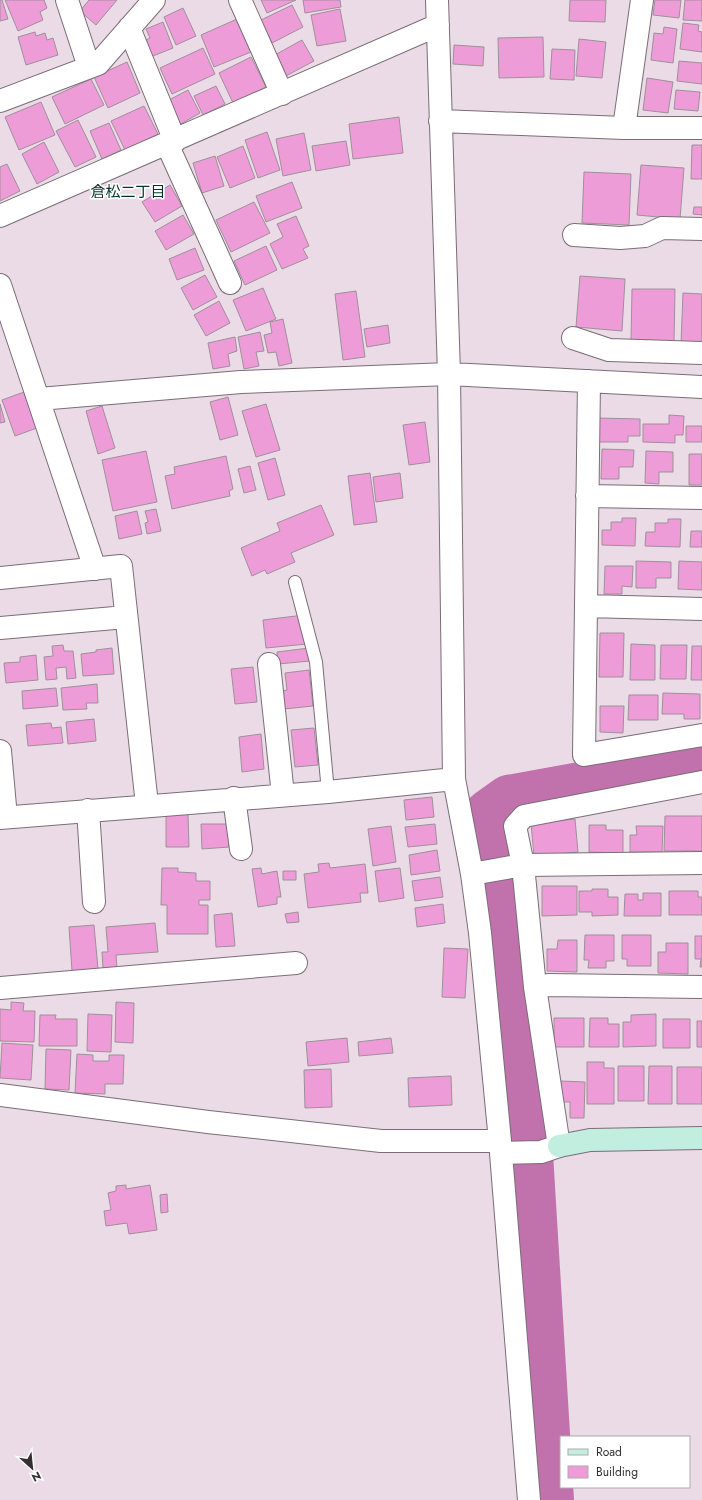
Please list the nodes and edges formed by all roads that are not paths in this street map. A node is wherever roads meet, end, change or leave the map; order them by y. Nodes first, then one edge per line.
1 (67, 0) edge
2 (154, 0) edge
3 (240, 0) edge
4 (437, 0) edge
5 (642, 0) edge
6 (438, 25) junction
7 (129, 28) junction
8 (89, 67) junction
9 (282, 94) junction
10 (0, 101) edge
11 (440, 121) junction
12 (624, 128) junction
13 (702, 128) edge
14 (171, 142) junction
15 (0, 216) edge
16 (702, 229) edge
17 (574, 235) dead end
18 (230, 283) dead end
19 (0, 285) edge
20 (574, 338) dead end
21 (702, 354) edge
22 (449, 374) junction
23 (589, 381) junction
24 (702, 387) edge
25 (39, 399) junction
26 (587, 496) junction
27 (702, 498) edge
28 (95, 569) junction
29 (0, 578) edge
30 (296, 582) dead end
31 (587, 606) junction
32 (702, 609) edge
33 (126, 617) junction
34 (0, 628) edge
35 (269, 664) dead end
36 (702, 735) edge
37 (0, 751) edge
38 (454, 779) junction
39 (702, 782) edge
40 (328, 792) junction
41 (283, 795) junction
42 (234, 798) junction
43 (147, 805) junction
44 (88, 810) junction
45 (3, 817) edge
46 (241, 849) dead end
47 (702, 863) edge
48 (514, 867) junction
49 (478, 873) junction
50 (94, 902) dead end
51 (296, 963) dead end
52 (535, 987) junction
53 (702, 987) edge
54 (0, 988) edge
55 (0, 1095) edge
56 (702, 1138) edge
57 (506, 1149) junction
58 (550, 1149) junction
59 (529, 1500) edge

1 - 8 street
2 - 7 street
3 - 9 street
4 - 6 street
5 - 12 street
6 - 9 street
6 - 11 street
7 - 8 street
7 - 14 street
8 - 10 street
9 - 14 street
11 - 12 street
11 - 22 street
12 - 13 street
14 - 15 street
14 - 18 street
16 - 17 street
19 - 25 street
20 - 21 street
22 - 23 street
22 - 25 street
22 - 38 street
23 - 24 street
23 - 26 street
25 - 28 street
26 - 27 street
26 - 31 street
28 - 29 street
28 - 33 street
30 - 40 lane
31 - 32 street
31 - 36 street
33 - 34 street
33 - 43 street
35 - 41 street
37 - 45 street
38 - 40 street
38 - 49 street
39 - 48 street
40 - 41 street
41 - 42 street
42 - 43 street
42 - 46 street
43 - 44 street
44 - 45 street
44 - 50 street
47 - 48 street
48 - 49 street
48 - 52 street
49 - 57 street
51 - 54 street
52 - 53 street
52 - 58 street
55 - 57 street
56 - 58 street
57 - 58 street
57 - 59 street

